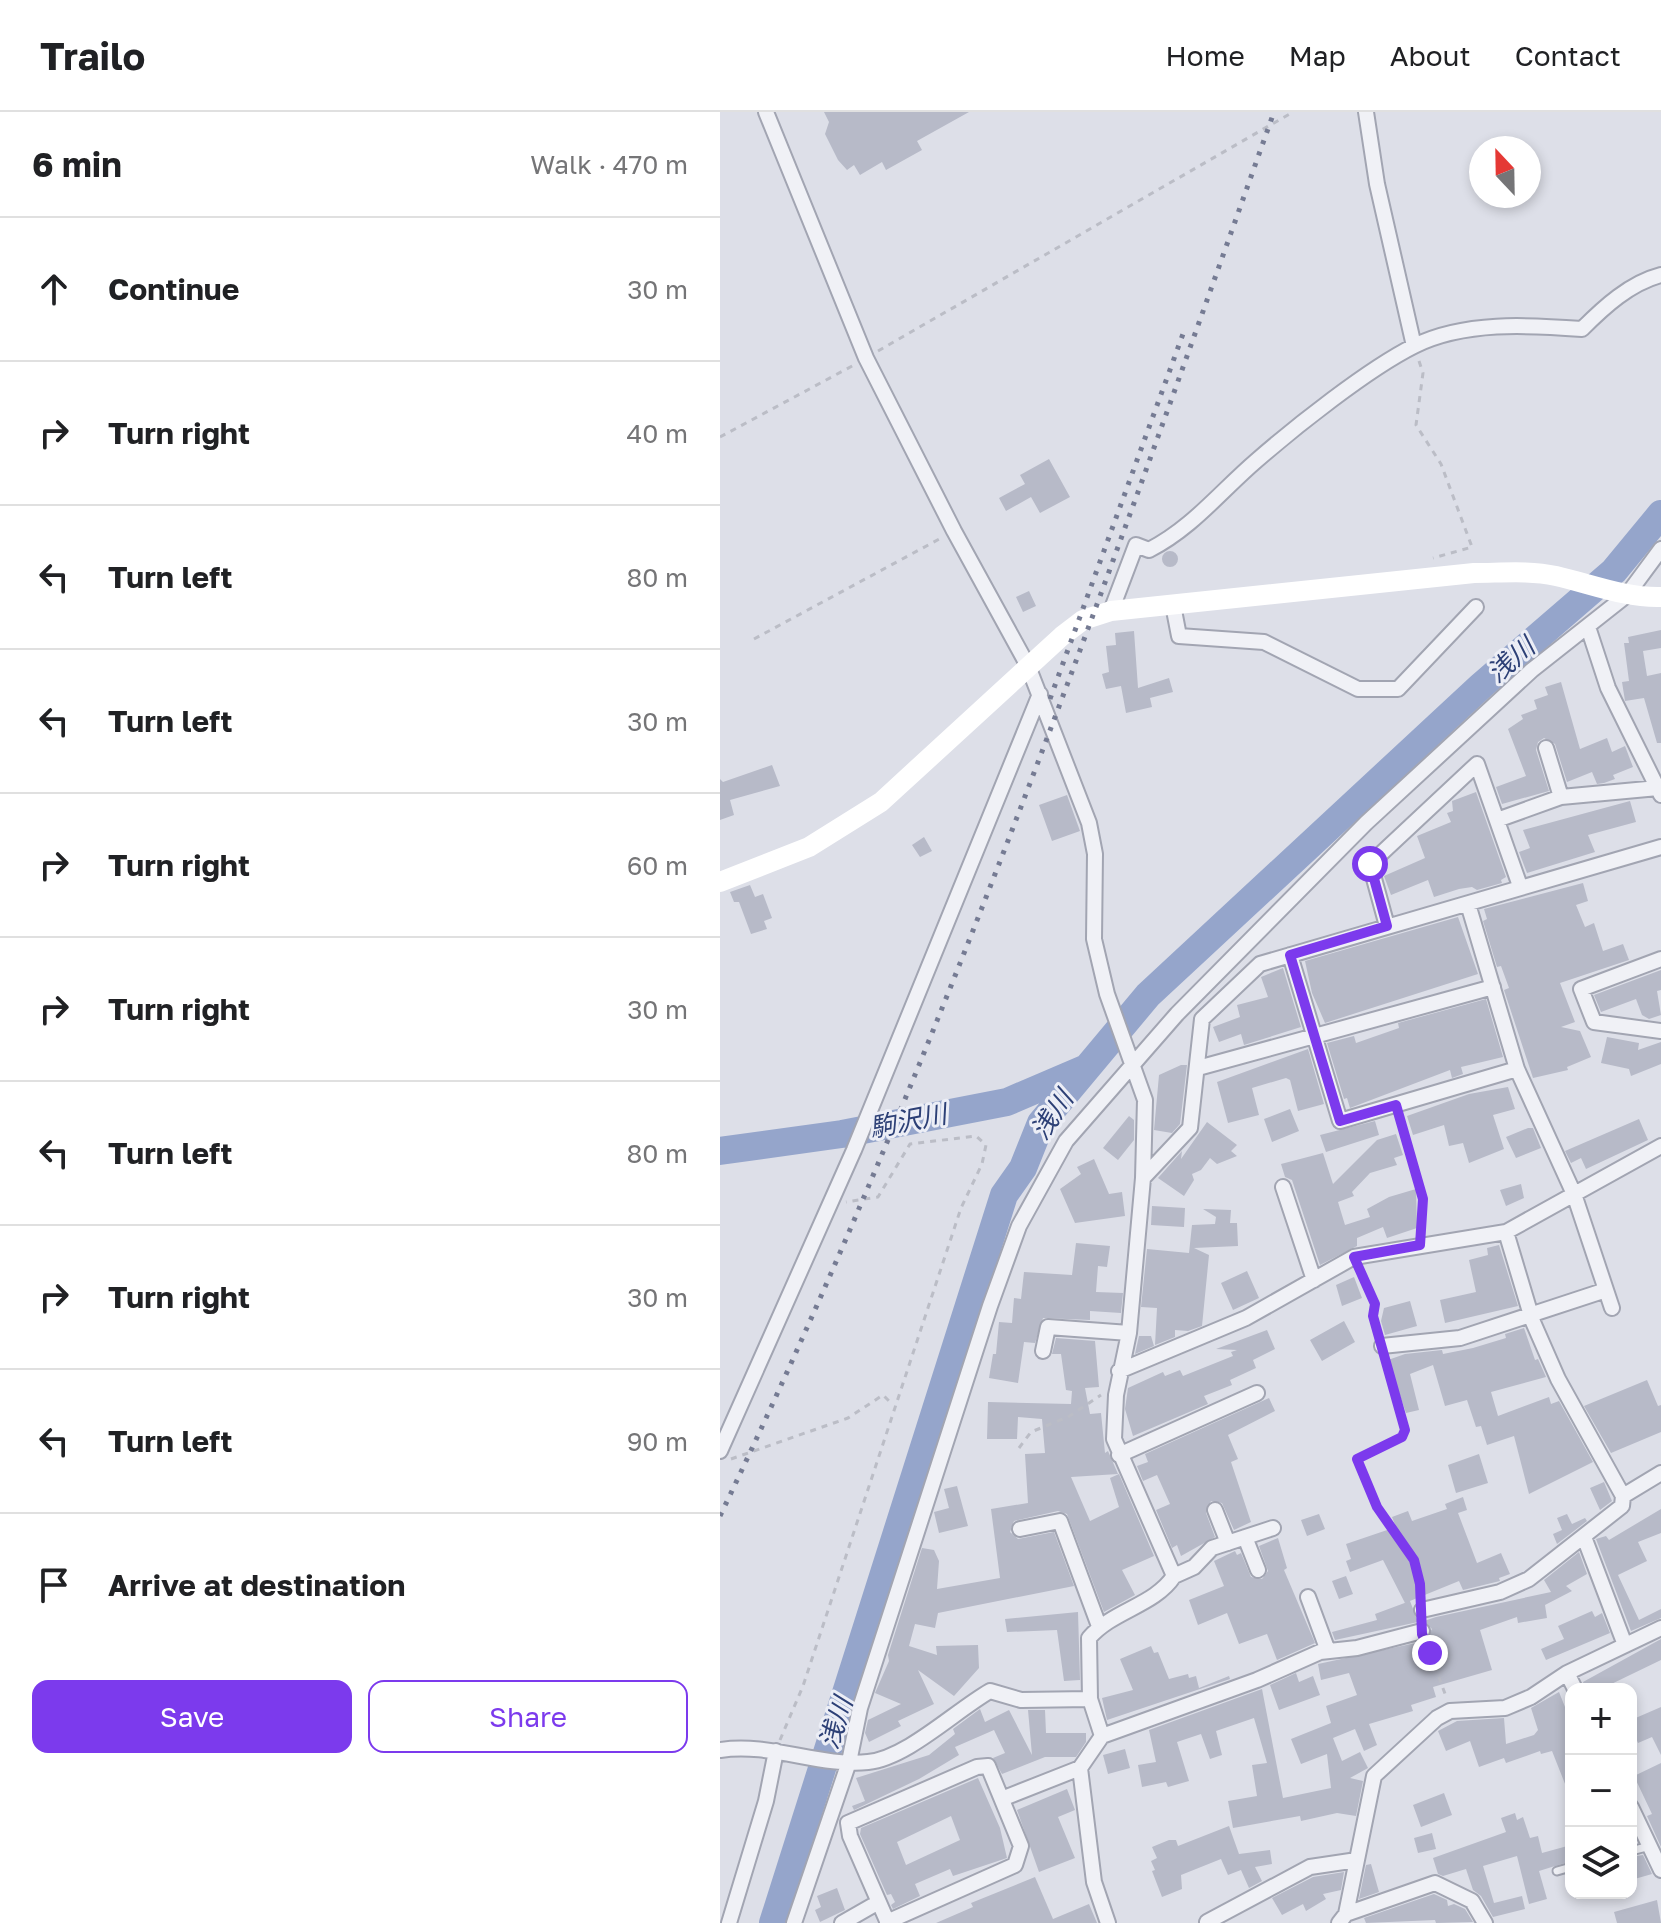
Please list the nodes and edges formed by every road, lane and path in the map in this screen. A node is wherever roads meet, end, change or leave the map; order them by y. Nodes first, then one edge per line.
1 (766, 112) edge
2 (1293, 112) edge
3 (1366, 112) edge
4 (1661, 275) edge
5 (1414, 346) junction
6 (866, 358) junction
7 (720, 437) edge
8 (954, 531) junction
9 (1661, 549) edge
10 (1431, 559) dead end
11 (1622, 594) junction
12 (1661, 597) edge
13 (1173, 605) junction
14 (1476, 607) dead end
15 (1111, 611) junction
16 (1588, 627) junction
17 (754, 639) dead end
18 (1028, 666) junction
19 (1040, 694) junction
20 (1546, 748) dead end
21 (1660, 792) edge
22 (1561, 797) junction
23 (1497, 820) junction
24 (1661, 847) edge
25 (720, 882) edge
26 (1520, 886) junction
27 (1468, 904) junction
28 (1387, 926) junction
29 (1290, 955) junction
30 (1661, 959) edge
31 (1493, 987) junction
32 (1661, 1031) edge
33 (1313, 1037) junction
34 (1134, 1067) junction
35 (1198, 1068) junction
36 (1517, 1069) junction
37 (1396, 1105) junction
38 (1661, 1146) edge
39 (1143, 1178) junction
40 (1283, 1187) dead end
41 (1574, 1194) junction
42 (830, 1204) junction
43 (1506, 1232) junction
44 (1420, 1245) junction
45 (1354, 1257) junction
46 (1314, 1280) junction
47 (1606, 1290) junction
48 (1612, 1308) dead end
49 (1531, 1315) junction
50 (1129, 1333) junction
51 (1382, 1346) junction
52 (1043, 1351) dead end
53 (1119, 1371) junction
54 (1257, 1393) dead end
55 (1116, 1395) junction
56 (894, 1406) junction
57 (1019, 1448) dead end
58 (720, 1451) edge
59 (1119, 1455) junction
60 (720, 1463) edge
61 (1661, 1473) edge
62 (1623, 1496) junction
63 (1215, 1510) dead end
64 (1273, 1528) dead end
65 (1020, 1529) dead end
66 (1245, 1537) junction
67 (1584, 1537) junction
68 (1228, 1543) junction
69 (1258, 1570) dead end
70 (1174, 1576) junction
71 (1308, 1597) dead end
72 (1422, 1610) joint
73 (1099, 1626) junction
74 (1661, 1628) edge
75 (1422, 1631) joint
76 (1625, 1645) junction
77 (1328, 1651) junction
78 (1567, 1673) junction
79 (1572, 1683) edge
80 (1090, 1699) junction
81 (1450, 1711) junction
82 (1102, 1736) junction
83 (720, 1750) edge
84 (779, 1751) junction
85 (846, 1762) junction
86 (1080, 1768) junction
87 (1004, 1798) junction
88 (1637, 1819) edge
89 (1650, 1846) junction
90 (1637, 1849) edge
91 (1357, 1860) junction
92 (1565, 1869) edge
93 (1661, 1870) edge
94 (1557, 1871) dead end
95 (877, 1903) junction
96 (1342, 1918) edge
97 (888, 1922) edge
98 (1207, 1922) edge
99 (729, 1923) edge
100 (794, 1923) edge
101 (842, 1923) edge
102 (1108, 1923) edge
103 (1485, 1923) edge

1 - 6 street
2 - 6 path
3 - 5 street
4 - 5 street
5 - 10 path
5 - 15 street
6 - 7 path
6 - 8 street
8 - 17 path
8 - 18 street
9 - 11 street
11 - 12 street
11 - 13 street
11 - 16 street
13 - 14 street
13 - 15 street
15 - 18 street
16 - 21 street
16 - 34 street
18 - 19 street
18 - 25 street
19 - 34 street
19 - 42 street
20 - 22 street
21 - 22 street
22 - 23 street
23 - 26 street
23 - 28 street
24 - 26 street
26 - 27 street
27 - 28 street
27 - 31 street
28 - 29 street
29 - 33 street
29 - 35 street
30 - 32 street
31 - 33 street
31 - 36 street
33 - 35 street
33 - 37 street
34 - 39 street
34 - 85 street
35 - 39 street
36 - 37 street
36 - 41 street
37 - 44 path
38 - 41 street
39 - 50 street
40 - 46 street
41 - 43 street
41 - 47 street
42 - 56 path
42 - 58 street
43 - 44 street
43 - 49 street
44 - 45 street
45 - 46 street
45 - 51 path
46 - 53 street
47 - 48 street
47 - 49 street
49 - 51 street
49 - 62 street
50 - 52 street
50 - 53 street
51 - 72 path
53 - 55 street
54 - 59 street
55 - 57 path
55 - 59 street
56 - 60 path
56 - 84 path
59 - 70 street
61 - 62 street
62 - 67 street
63 - 68 street
64 - 66 street
65 - 73 street
66 - 68 street
66 - 69 street
67 - 72 street
67 - 76 street
68 - 70 street
70 - 73 street
71 - 77 street
73 - 80 street
74 - 76 street
75 - 77 street
75 - 81 path
76 - 78 street
77 - 82 street
78 - 79 street
78 - 81 street
80 - 82 street
80 - 85 street
81 - 91 street
82 - 86 street
83 - 84 street
84 - 85 street
84 - 99 street
85 - 100 street
86 - 87 street
86 - 102 street
87 - 95 street
87 - 97 street
88 - 89 street
89 - 90 lane
89 - 93 street
91 - 96 street
91 - 98 street
92 - 94 lane
95 - 97 street
95 - 101 street
96 - 103 street

